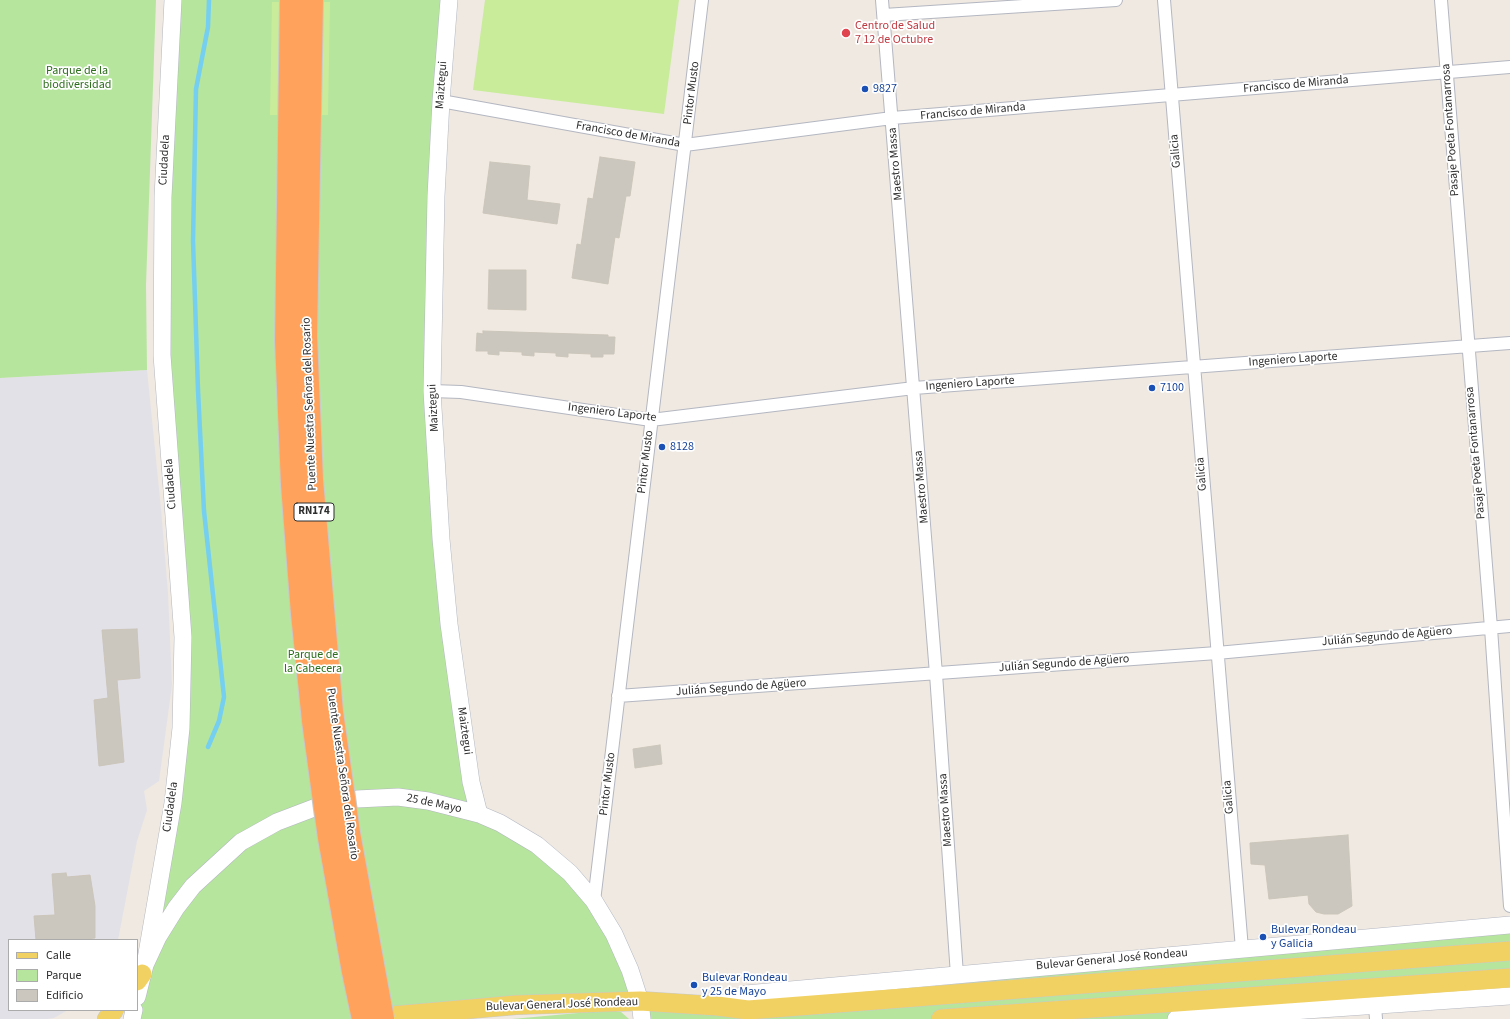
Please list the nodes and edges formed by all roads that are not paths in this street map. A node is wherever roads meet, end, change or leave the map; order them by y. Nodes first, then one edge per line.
1 (173, 0) edge
2 (291, 0) edge
3 (312, 0) edge
4 (449, 0) edge
5 (702, 0) edge
6 (882, 0) edge
7 (1116, 0) edge
8 (1164, 0) edge
9 (1441, 0) edge
10 (884, 15) junction
11 (1510, 67) edge
12 (1447, 72) junction
13 (1172, 95) junction
14 (441, 100) junction
15 (892, 118) junction
16 (685, 145) junction
17 (1510, 343) edge
18 (1468, 346) junction
19 (1193, 367) junction
20 (914, 388) junction
21 (432, 391) junction
22 (651, 420) junction
23 (1510, 626) edge
24 (1491, 628) junction
25 (1217, 653) junction
26 (936, 674) junction
27 (618, 696) junction
28 (1505, 772) edge
29 (479, 814) junction
30 (594, 901) junction
31 (1510, 906) edge
32 (1510, 925) edge
33 (1242, 948) junction
34 (1510, 951) edge
35 (141, 974) edge
36 (958, 975) junction
37 (1510, 978) edge
38 (1482, 980) junction
39 (1510, 983) edge
40 (138, 990) edge
41 (1510, 996) edge
42 (716, 1006) junction
43 (641, 1010) edge
44 (113, 1011) edge
45 (1375, 1012) edge
46 (107, 1019) edge
47 (360, 1019) edge
48 (363, 1019) edge
49 (383, 1019) edge
50 (941, 1019) edge
51 (1176, 1019) edge

1 - 35 main road, Ciudadela
2 - 48 highway, Puente Nuestra Señora del Rosario / RN174, bridge
3 - 49 highway, Puente Nuestra Señora del Rosario / RN174, bridge
4 - 14 main road, Maiztegui
5 - 16 street, Pintor Musto
6 - 10 street, Maestro Massa
7 - 10 street
8 - 13 street, Galicia
9 - 12 street, Pasaje Poeta Fontanarrosa
10 - 15 street, Maestro Massa
11 - 12 street, Francisco de Miranda
12 - 13 street, Francisco de Miranda
12 - 18 street, Pasaje Poeta Fontanarrosa
13 - 15 street, Francisco de Miranda
13 - 19 street, Galicia
14 - 16 street, Francisco de Miranda
14 - 21 main road, Maiztegui
15 - 16 street, Francisco de Miranda
15 - 20 street, Maestro Massa
16 - 22 street, Pintor Musto
17 - 18 street, Ingeniero Laporte
18 - 19 street, Ingeniero Laporte
18 - 24 street, Pasaje Poeta Fontanarrosa
19 - 20 street, Ingeniero Laporte
19 - 25 street, Galicia
20 - 22 street, Ingeniero Laporte
20 - 26 street, Maestro Massa
21 - 22 street, Ingeniero Laporte
21 - 29 main road, Maiztegui
22 - 27 street, Pintor Musto
23 - 24 street, Julián Segundo de Agüero
24 - 25 street, Julián Segundo de Agüero
24 - 28 street, Pasaje Poeta Fontanarrosa
25 - 26 street, Julián Segundo de Agüero
25 - 33 street, Galicia
26 - 27 street, Julián Segundo de Agüero
26 - 36 street, Maestro Massa
27 - 30 street, Pintor Musto
28 - 31 street, Pasaje Poeta Fontanarrosa
29 - 30 main road, 25 de Mayo
29 - 35 main road, 25 de Mayo
30 - 43 main road, 25 de Mayo
32 - 33 main road, Bulevar General José Rondeau
33 - 36 main road, Bulevar General José Rondeau
34 - 42 main road, Bulevar General José Rondeau
35 - 40 main road, 25 de Mayo
36 - 42 main road, Bulevar General José Rondeau
37 - 38 main road
38 - 39 main road
38 - 50 main road
41 - 45 main road
42 - 43 main road, Bulevar General José Rondeau
43 - 47 main road, Bulevar General José Rondeau
44 - 46 main road
45 - 51 main road

